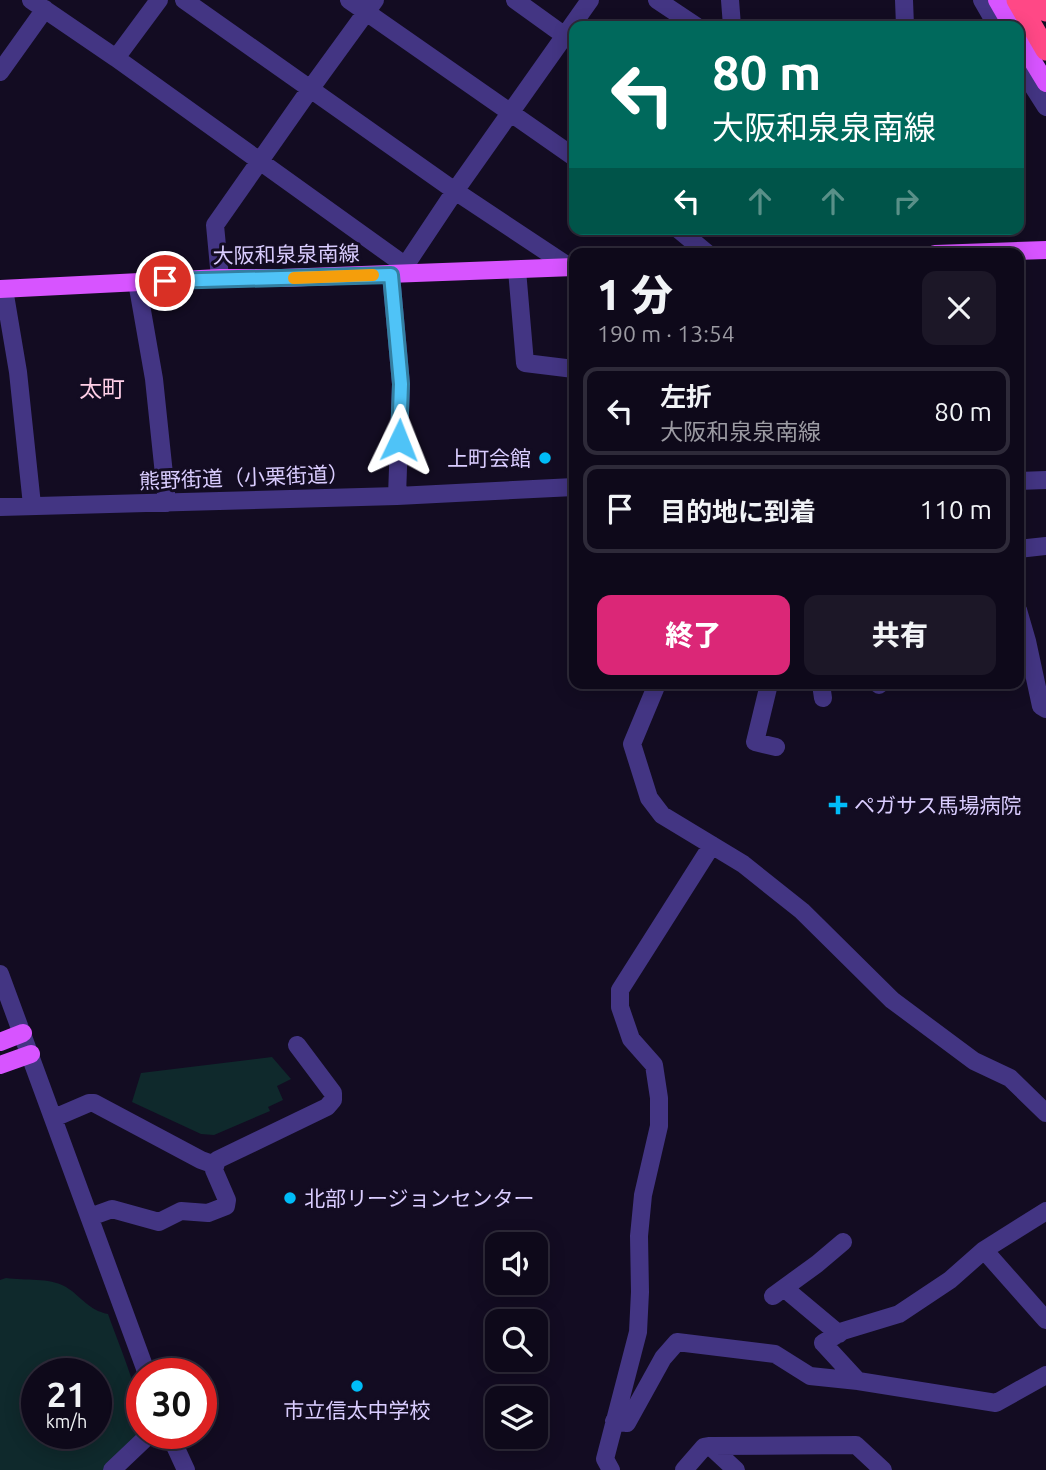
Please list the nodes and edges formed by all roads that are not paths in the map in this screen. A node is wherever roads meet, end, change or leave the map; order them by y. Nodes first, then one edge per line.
1 (159, 0) edge
2 (184, 0) edge
3 (349, 0) edge
4 (515, 0) edge
5 (590, 0) edge
6 (657, 0) edge
7 (730, 0) edge
8 (904, 0) edge
9 (982, 0) edge
10 (996, 0) edge
11 (1017, 0) edge
12 (1039, 0) edge
13 (38, 5) edge
14 (370, 6) edge
15 (1046, 11) edge
16 (579, 21) edge
17 (688, 21) edge
18 (732, 21) edge
19 (905, 21) edge
20 (994, 21) edge
21 (1009, 21) edge
22 (569, 39) edge
23 (1024, 47) edge
24 (1046, 50) edge
25 (116, 58) junction
26 (0, 72) edge
27 (1024, 72) edge
28 (1046, 83) edge
29 (311, 88) junction
30 (1046, 107) edge
31 (510, 113) junction
32 (569, 153) edge
33 (260, 162) junction
34 (455, 191) junction
35 (685, 235) edge
36 (701, 248) edge
37 (1046, 250) edge
38 (1024, 251) edge
39 (569, 264) edge
40 (569, 267) edge
41 (517, 270) junction
42 (396, 274) junction
43 (220, 278) junction
44 (137, 282) junction
45 (2, 289) edge
46 (569, 368) edge
47 (1046, 480) edge
48 (1024, 481) edge
49 (569, 487) edge
50 (397, 496) junction
51 (167, 503) junction
52 (32, 505) junction
53 (0, 507) edge
54 (1046, 546) edge
55 (1024, 548) edge
56 (1024, 630) edge
57 (655, 689) edge
58 (768, 689) edge
59 (1046, 709) edge
60 (776, 747) dead end
61 (712, 845) junction
62 (0, 974) edge
63 (23, 1033) junction
64 (0, 1042) edge
65 (297, 1045) dead end
66 (31, 1054) junction
67 (0, 1065) edge
68 (1044, 1109) edge
69 (54, 1118) junction
70 (215, 1165) junction
71 (1046, 1211) edge
72 (90, 1217) junction
73 (843, 1242) dead end
74 (984, 1250) junction
75 (1046, 1320) edge
76 (839, 1334) junction
77 (142, 1358) edge
78 (1046, 1375) edge
79 (858, 1381) junction
80 (614, 1421) junction
81 (709, 1446) junction
82 (134, 1449) edge
83 (176, 1449) edge
84 (112, 1470) edge
85 (186, 1470) edge
86 (611, 1470) edge
87 (684, 1470) edge
88 (736, 1470) edge
89 (883, 1470) edge

1 - 25 street
2 - 29 street
3 - 14 street
4 - 22 street
5 - 16 street
6 - 17 street
7 - 18 street
8 - 19 street
9 - 20 street
10 - 21 main road
11 - 24 highway
12 - 15 highway
13 - 25 street
13 - 26 street
14 - 29 street
14 - 31 street
22 - 31 street
23 - 28 main road
25 - 33 street
27 - 30 street
29 - 33 street
29 - 34 street
31 - 32 street
31 - 34 street
33 - 42 street
33 - 43 street
34 - 39 street
34 - 42 street
35 - 36 street
37 - 38 main road
40 - 41 main road, 大阪和泉泉南線
41 - 42 main road, 大阪和泉泉南線
41 - 46 street
42 - 43 main road, 大阪和泉泉南線
42 - 50 street
43 - 44 main road, 大阪和泉泉南線
44 - 45 main road, 大阪和泉泉南線
44 - 51 street
45 - 52 street
47 - 48 street
49 - 50 street, 熊野街道（小栗街道）
50 - 51 street, 熊野街道（小栗街道）
51 - 52 street, 熊野街道（小栗街道）
52 - 53 street, 熊野街道（小栗街道）
54 - 55 street
56 - 59 street
57 - 61 street
58 - 60 street
61 - 68 street
61 - 80 street
62 - 63 street
63 - 64 main road
63 - 66 street
65 - 70 street
66 - 67 main road
66 - 69 street
69 - 70 street
69 - 72 street
70 - 72 street
71 - 74 street
72 - 77 street
73 - 76 street
74 - 75 street
74 - 76 street
76 - 79 street
78 - 79 street
79 - 80 street
80 - 86 street
81 - 87 street
81 - 88 street
81 - 89 street
82 - 84 street
83 - 85 street

